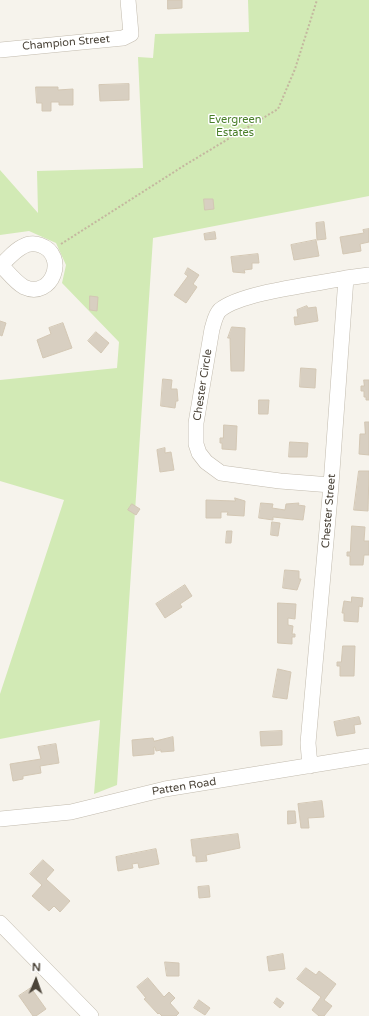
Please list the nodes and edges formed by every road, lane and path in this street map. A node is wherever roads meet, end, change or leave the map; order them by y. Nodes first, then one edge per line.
1 (128, 0) edge
2 (317, 0) edge
3 (0, 50) edge
4 (50, 251) junction
5 (1, 264) edge
6 (369, 275) edge
7 (346, 278) junction
8 (331, 485) junction
9 (369, 756) edge
10 (310, 766) junction
11 (0, 819) edge
12 (0, 923) edge
13 (91, 1016) edge

1 - 3 street, Champion Street
2 - 4 path
4 - 5 street
4 - 5 street
6 - 7 street
7 - 8 street, Chester Street
7 - 8 street, Chester Circle
8 - 10 street, Chester Street
9 - 10 street, Patten Road
10 - 11 street, Patten Road
12 - 13 street

